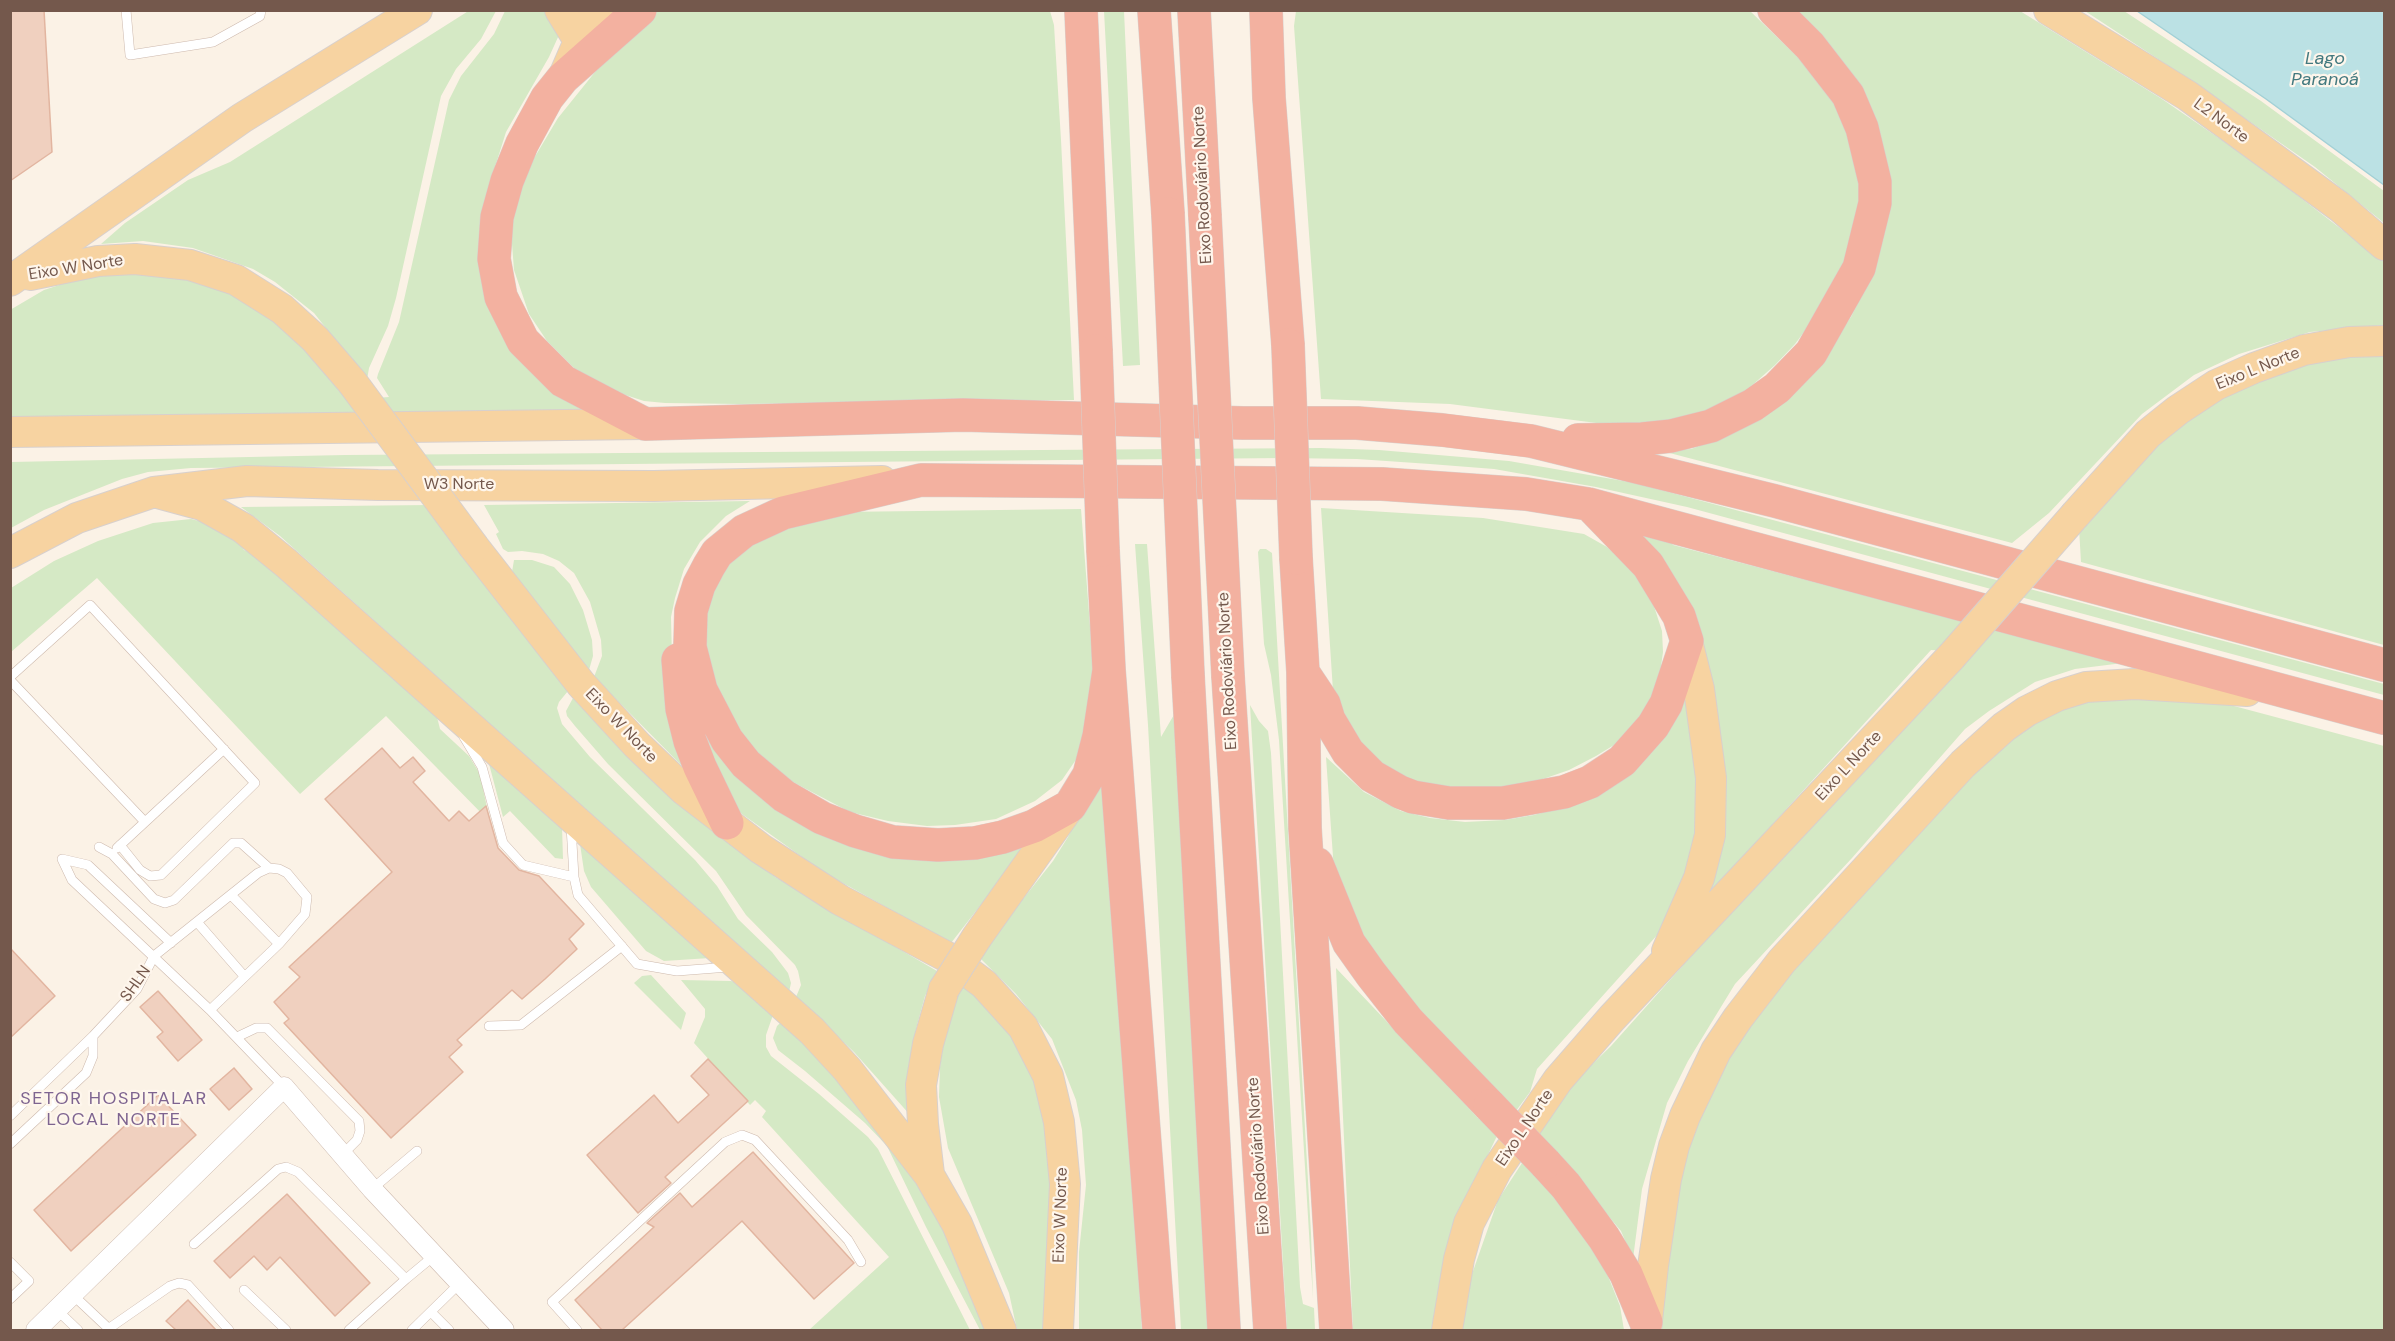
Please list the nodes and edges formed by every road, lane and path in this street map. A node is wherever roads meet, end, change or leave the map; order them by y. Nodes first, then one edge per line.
1 (126, 10) edge
2 (261, 10) edge
3 (417, 10) edge
4 (560, 10) edge
5 (598, 10) edge
6 (640, 10) edge
7 (1065, 10) edge
8 (1081, 10) edge
9 (1154, 10) edge
10 (1194, 10) edge
11 (1266, 10) edge
12 (1284, 10) edge
13 (1774, 10) edge
14 (2049, 10) edge
15 (579, 41) junction
16 (1083, 55) junction
17 (563, 78) junction
18 (1269, 98) junction
19 (2385, 245) edge
20 (13, 280) edge
21 (2385, 341) edge
22 (645, 424) junction
23 (10, 432) edge
24 (1531, 441) junction
25 (921, 480) junction
26 (154, 492) junction
27 (1588, 504) junction
28 (10, 553) edge
29 (691, 611) junction
30 (1687, 641) junction
31 (2385, 665) edge
32 (1109, 670) junction
33 (1303, 672) junction
34 (10, 679) edge
35 (2298, 695) junction
36 (445, 704) junction
37 (2385, 718) edge
38 (224, 749) junction
39 (1070, 806) junction
40 (570, 815) junction
41 (145, 822) junction
42 (727, 823) junction
43 (1305, 828) junction
44 (120, 845) junction
45 (99, 847) dead end
46 (112, 854) junction
47 (87, 865) junction
48 (269, 868) junction
49 (574, 876) junction
50 (72, 880) junction
51 (231, 895) junction
52 (197, 922) junction
53 (171, 943) junction
54 (279, 944) junction
55 (622, 946) junction
56 (154, 956) junction
57 (740, 967) junction
58 (1658, 971) junction
59 (244, 976) junction
60 (210, 1010) junction
61 (489, 1026) dead end
62 (93, 1036) junction
63 (237, 1037) junction
64 (284, 1087) junction
65 (10, 1116) edge
66 (10, 1144) edge
67 (417, 1151) dead end
68 (344, 1154) junction
69 (929, 1175) junction
70 (372, 1189) junction
71 (194, 1244) dead end
72 (435, 1255) junction
73 (10, 1262) edge
74 (861, 1262) dead end
75 (406, 1279) junction
76 (460, 1283) junction
77 (244, 1290) dead end
78 (73, 1294) junction
79 (10, 1299) edge
80 (57, 1310) junction
81 (431, 1312) junction
82 (1646, 1326) edge
83 (36, 1330) edge
84 (78, 1330) edge
85 (229, 1330) edge
86 (286, 1330) edge
87 (348, 1330) edge
88 (411, 1330) edge
89 (449, 1330) edge
90 (504, 1330) edge
91 (577, 1330) edge
92 (1001, 1330) edge
93 (1058, 1330) edge
94 (1159, 1330) edge
95 (1224, 1330) edge
96 (1270, 1330) edge
97 (1336, 1330) edge
98 (1447, 1330) edge

1 - 2 lane
3 - 20 main road
4 - 15 main road
5 - 15 main road
6 - 17 highway
7 - 16 highway
8 - 16 highway
9 - 95 highway, bridge
10 - 96 highway, Eixo Rodoviário Norte, bridge
11 - 18 highway
12 - 18 highway
13 - 24 highway
14 - 19 main road, L2 Norte
15 - 17 main road
16 - 32 highway, bridge
17 - 22 highway
18 - 33 highway, bridge
20 - 42 main road, Eixo W Norte, bridge
21 - 58 main road, Eixo L Norte, bridge
22 - 23 main road
22 - 24 highway
24 - 31 highway
25 - 26 main road, W3 Norte
25 - 27 highway
25 - 29 highway
26 - 28 main road, W3 Norte
26 - 36 main road
27 - 30 highway
27 - 35 highway
29 - 39 highway
29 - 42 highway
30 - 33 highway
30 - 58 main road
32 - 39 highway
32 - 94 highway
33 - 43 highway
34 - 38 lane
34 - 41 lane
35 - 37 highway
35 - 82 main road
36 - 40 main road
36 - 49 lane
38 - 41 lane
38 - 44 lane
39 - 69 main road, bridge
40 - 49 lane
40 - 57 main road
41 - 44 lane
42 - 93 main road, Eixo W Norte
43 - 82 highway, bridge
43 - 97 highway
44 - 46 lane
45 - 46 lane
46 - 48 lane
47 - 50 lane
47 - 50 lane
47 - 53 lane
48 - 51 lane
48 - 54 lane
49 - 55 lane
50 - 56 lane
51 - 52 lane
51 - 54 lane
52 - 53 lane
52 - 59 lane
53 - 56 lane
54 - 59 lane
55 - 57 lane
55 - 61 lane
56 - 60 lane, SHLN
56 - 62 lane, SHLN
57 - 69 main road
58 - 98 main road, Eixo L Norte
59 - 60 lane
60 - 63 lane, SHLN
62 - 65 lane, SHLN
62 - 66 lane
63 - 64 lane, SHLN
63 - 68 lane
64 - 68 street, SHLN
64 - 78 street
67 - 70 lane
68 - 70 street, SHLN
69 - 92 main road
70 - 72 street, SHLN
71 - 75 lane
72 - 75 lane
72 - 76 street, SHLN
73 - 79 lane
74 - 91 lane
75 - 87 lane
76 - 81 lane
76 - 90 street, SHLN
77 - 86 lane
78 - 80 street
78 - 85 lane
80 - 83 street
80 - 84 lane
81 - 88 lane
81 - 89 lane

